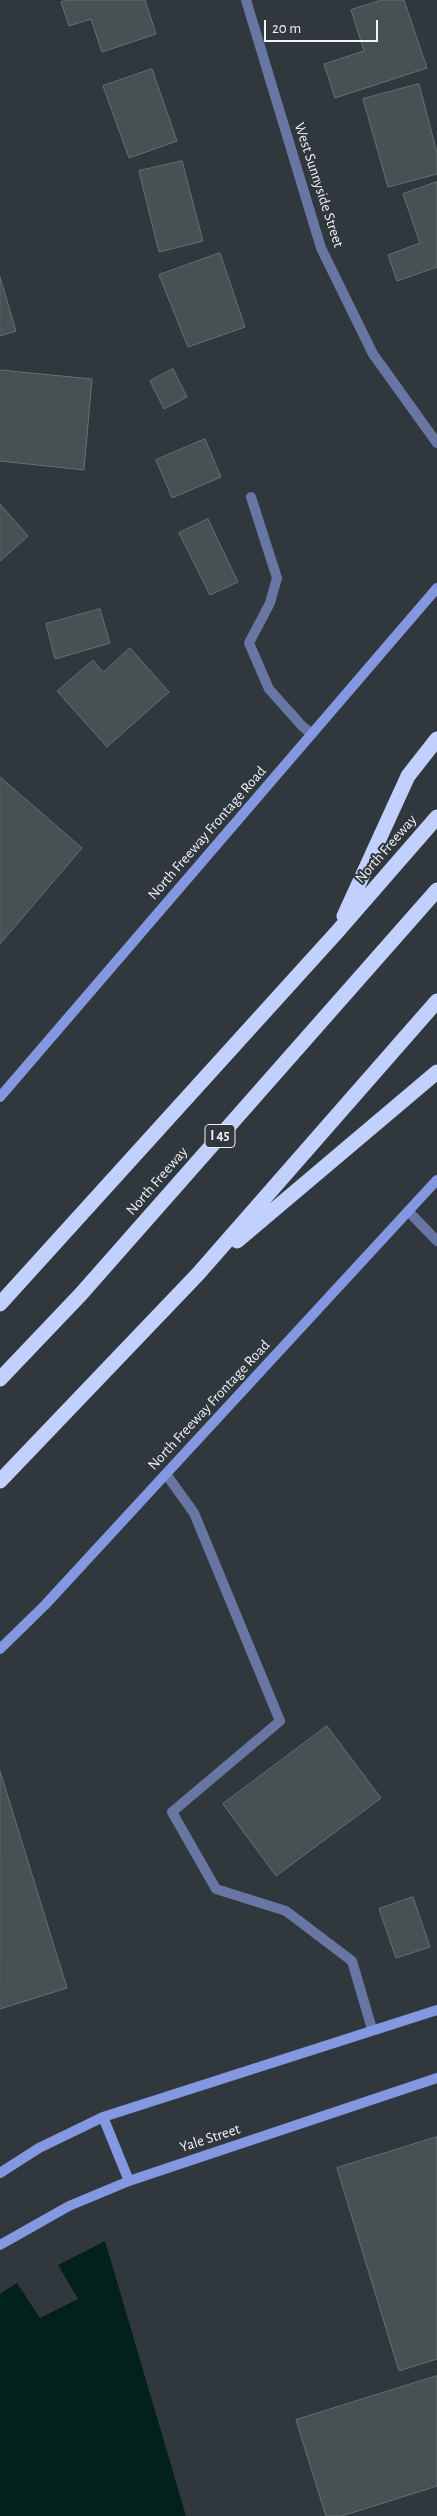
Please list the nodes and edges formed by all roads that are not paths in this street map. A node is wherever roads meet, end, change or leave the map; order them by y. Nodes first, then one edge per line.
1 (246, 0) edge
2 (437, 443) edge
3 (251, 497) dead end
4 (437, 588) edge
5 (312, 734) junction
6 (437, 739) edge
7 (437, 817) edge
8 (437, 890) edge
9 (337, 932) junction
10 (437, 1001) edge
11 (437, 1072) edge
12 (0, 1097) edge
13 (437, 1180) edge
14 (408, 1212) junction
15 (437, 1241) edge
16 (198, 1274) junction
17 (0, 1304) edge
18 (0, 1379) edge
19 (166, 1474) junction
20 (0, 1481) edge
21 (0, 1648) edge
22 (437, 2010) edge
23 (372, 2029) junction
24 (437, 2078) edge
25 (103, 2117) junction
26 (0, 2173) edge
27 (129, 2181) junction
28 (0, 2245) edge

1 - 2 street, West Sunnyside Street
3 - 5 street
4 - 5 main road, North Freeway Frontage Road
5 - 12 main road, North Freeway Frontage Road
6 - 9 highway
7 - 9 highway, North Freeway
8 - 18 highway, North Freeway / I 45
9 - 17 highway, North Freeway
10 - 16 highway
11 - 16 highway
13 - 14 main road, North Freeway Frontage Road
14 - 15 street
14 - 19 main road, North Freeway Frontage Road
16 - 20 highway
19 - 21 main road, North Freeway Frontage Road
19 - 23 street
22 - 23 main road
23 - 25 main road
24 - 27 main road, Yale Street
25 - 26 main road
25 - 27 main road
27 - 28 main road, Yale Street

